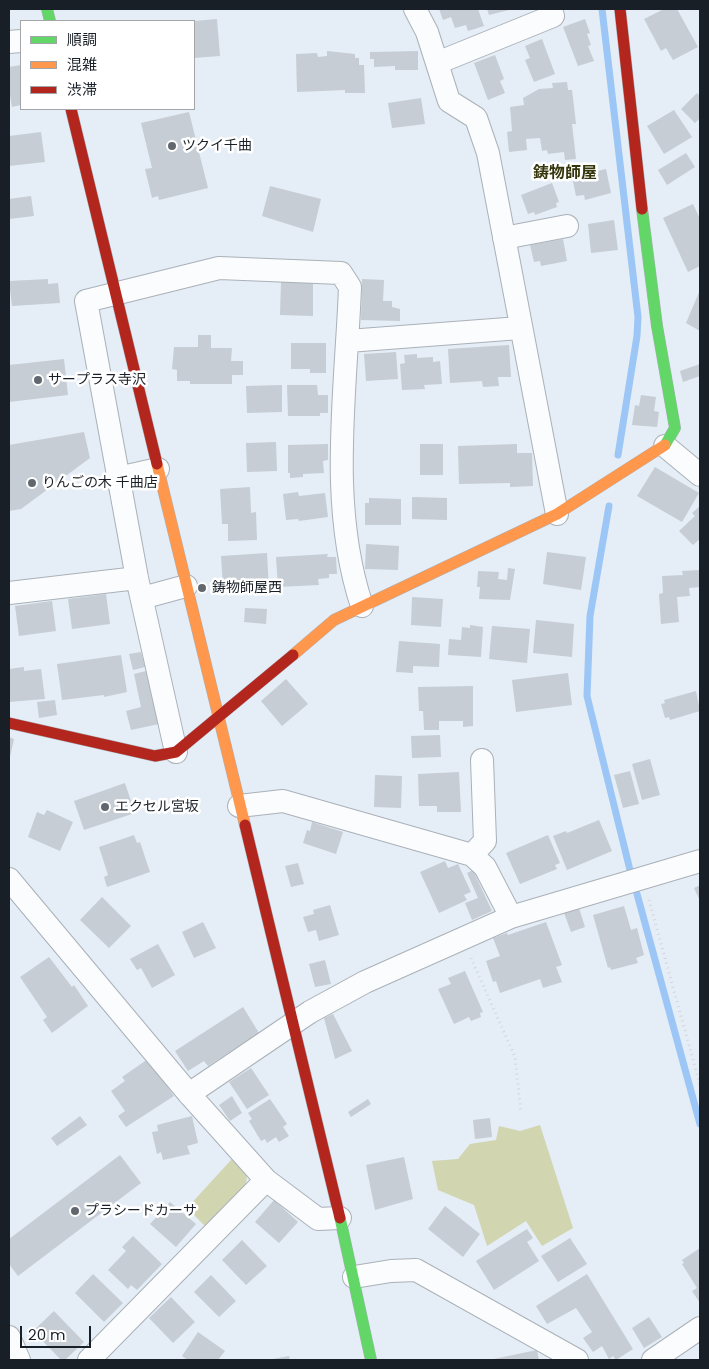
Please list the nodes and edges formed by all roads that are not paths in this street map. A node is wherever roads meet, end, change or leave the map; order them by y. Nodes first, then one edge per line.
1 (415, 9) edge
2 (551, 9) edge
3 (620, 9) edge
4 (437, 63) junction
5 (71, 110) edge
6 (567, 226) dead end
7 (504, 238) junction
8 (117, 294) junction
9 (520, 328) junction
10 (348, 341) junction
11 (665, 446) junction
12 (158, 469) junction
13 (700, 475) edge
14 (118, 478) junction
15 (557, 514) junction
16 (186, 586) junction
17 (140, 588) junction
18 (9, 594) edge
19 (362, 606) junction
20 (218, 717) junction
21 (9, 723) edge
22 (176, 752) junction
23 (482, 760) dead end
24 (239, 806) junction
25 (472, 855) junction
26 (700, 861) edge
27 (9, 879) edge
28 (511, 917) junction
29 (292, 1025) junction
30 (189, 1094) junction
31 (266, 1180) junction
32 (340, 1218) junction
33 (354, 1277) junction
34 (700, 1328) edge
35 (9, 1337) edge
36 (19, 1360) edge
37 (89, 1360) edge
38 (370, 1360) edge
39 (577, 1360) edge
40 (653, 1360) edge

1 - 4 street
2 - 4 street
3 - 11 street
4 - 7 street
5 - 8 street
6 - 7 street
7 - 9 street
8 - 10 street
8 - 12 street
8 - 14 street
9 - 10 street
9 - 15 street
10 - 19 street
11 - 13 street
11 - 15 street
12 - 14 street
12 - 16 street
14 - 17 street
15 - 19 street
16 - 17 street
16 - 20 street
17 - 18 street
17 - 22 street
19 - 20 street
20 - 22 street
20 - 24 street
21 - 22 street
23 - 25 street
24 - 25 street
24 - 29 street
25 - 28 street
26 - 28 street
27 - 30 street
28 - 29 street
29 - 30 street
29 - 32 street
30 - 31 street
31 - 32 street
31 - 37 street
32 - 33 street
33 - 38 street
33 - 39 street
34 - 40 street
35 - 36 street

